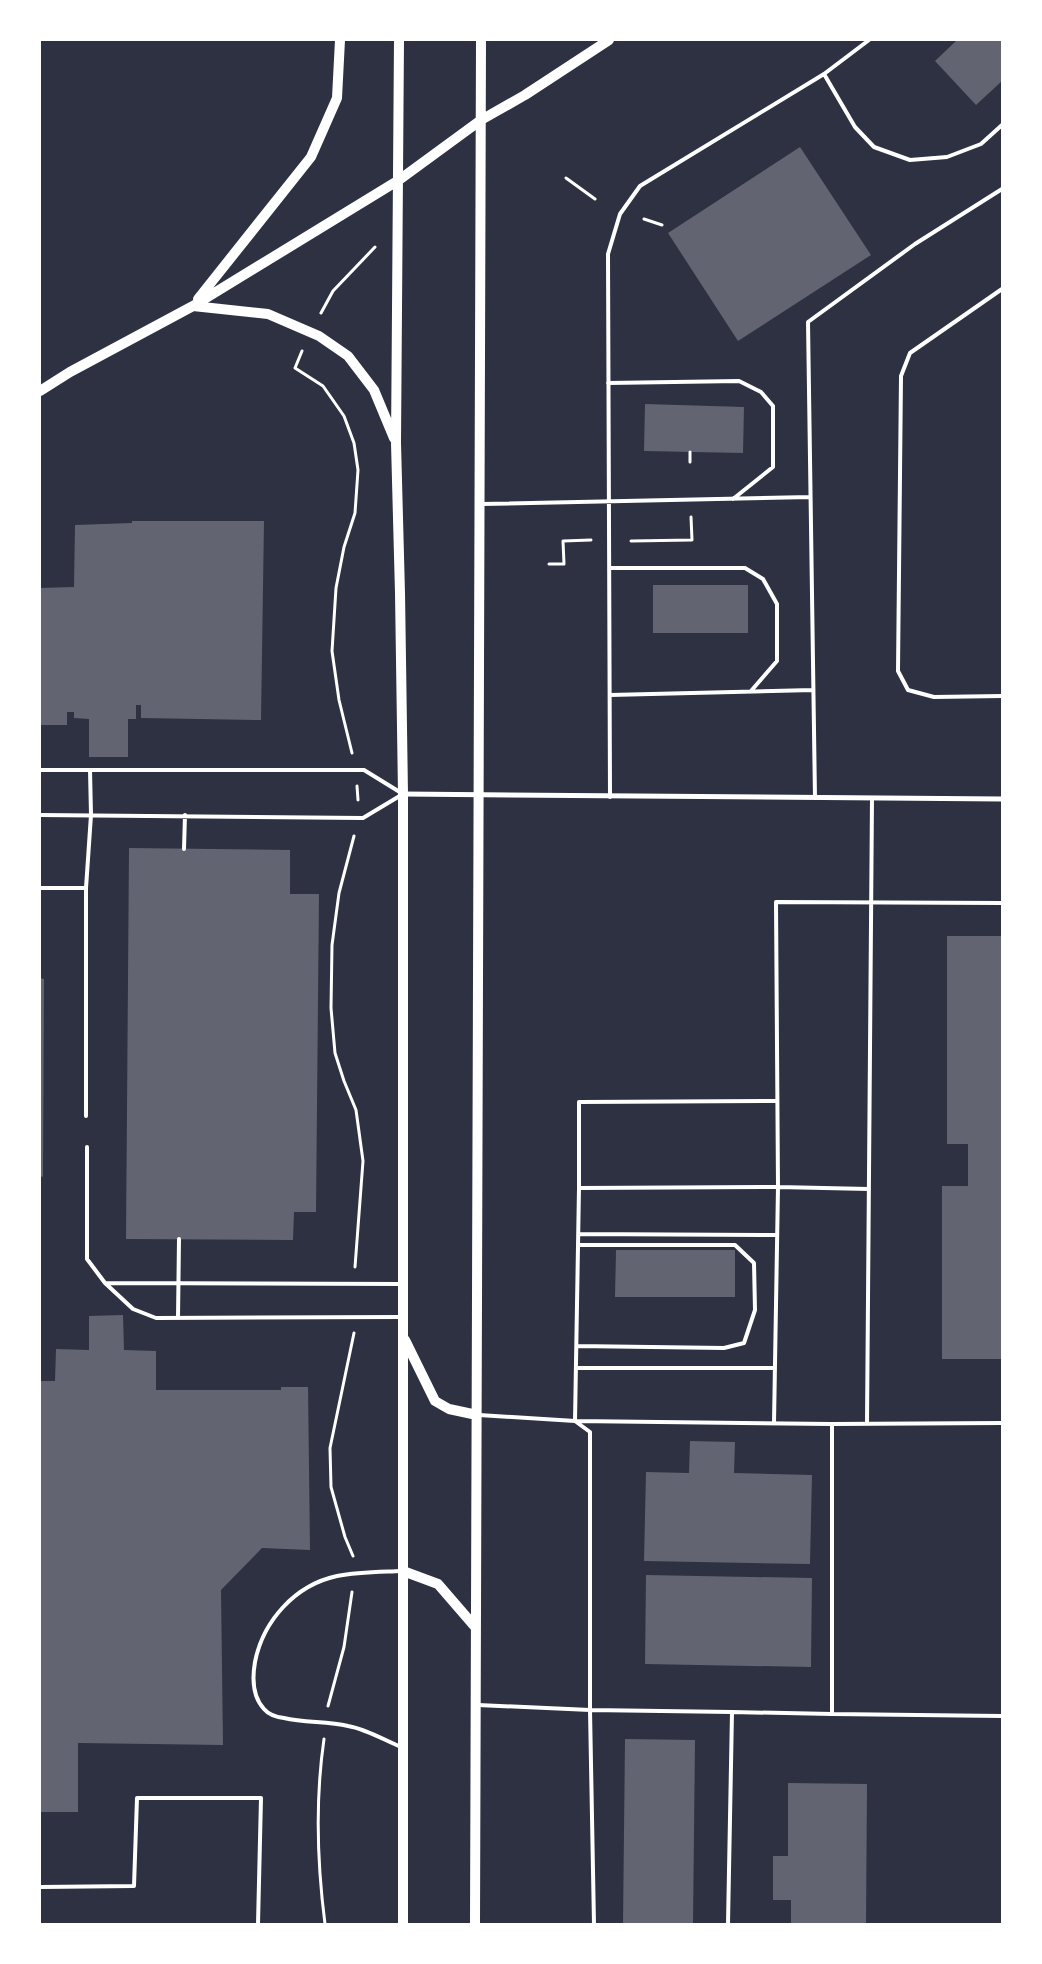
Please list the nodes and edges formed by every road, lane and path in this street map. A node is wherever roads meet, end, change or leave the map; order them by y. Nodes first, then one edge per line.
1 (340, 40) edge
2 (399, 40) edge
3 (481, 40) edge
4 (609, 40) edge
5 (869, 40) edge
6 (824, 74) junction
7 (481, 120) junction
8 (1002, 125) edge
9 (566, 178) dead end
10 (399, 180) junction
11 (1002, 189) edge
12 (596, 199) dead end
13 (644, 219) dead end
14 (662, 225) dead end
15 (375, 247) dead end
16 (1002, 289) edge
17 (193, 306) junction
18 (321, 313) dead end
19 (302, 351) dead end
20 (608, 383) junction
21 (40, 391) edge
22 (396, 443) junction
23 (690, 452) dead end
24 (690, 462) dead end
25 (810, 497) junction
26 (733, 499) junction
27 (609, 502) junction
28 (479, 504) junction
29 (691, 513) dead end
30 (596, 540) dead end
31 (631, 541) dead end
32 (549, 564) dead end
33 (609, 568) junction
34 (814, 690) junction
35 (751, 691) junction
36 (610, 695) junction
37 (1002, 696) edge
38 (40, 770) edge
39 (90, 770) junction
40 (357, 770) junction
41 (403, 794) junction
42 (479, 796) junction
43 (610, 797) junction
44 (815, 798) junction
45 (872, 798) junction
46 (1002, 799) edge
47 (40, 815) edge
48 (91, 816) junction
49 (185, 816) junction
50 (358, 818) junction
51 (184, 849) dead end
52 (40, 888) edge
53 (86, 888) junction
54 (871, 902) junction
55 (1002, 903) edge
56 (777, 1101) junction
57 (86, 1116) dead end
58 (87, 1147) dead end
59 (778, 1187) junction
60 (578, 1188) junction
61 (869, 1188) junction
62 (578, 1234) junction
63 (777, 1235) junction
64 (179, 1240) dead end
65 (578, 1246) junction
66 (105, 1283) junction
67 (178, 1283) junction
68 (354, 1284) junction
69 (403, 1284) junction
70 (355, 1317) junction
71 (404, 1317) junction
72 (178, 1318) junction
73 (404, 1336) junction
74 (576, 1346) junction
75 (576, 1368) junction
76 (775, 1368) junction
77 (477, 1415) junction
78 (576, 1421) junction
79 (774, 1423) junction
80 (1002, 1423) edge
81 (832, 1424) junction
82 (867, 1424) junction
83 (404, 1571) junction
84 (353, 1574) junction
85 (476, 1628) junction
86 (476, 1704) junction
87 (590, 1710) junction
88 (732, 1712) junction
89 (832, 1714) junction
90 (1002, 1716) edge
91 (327, 1722) junction
92 (404, 1748) junction
93 (40, 1887) edge
94 (258, 1924) edge
95 (325, 1924) edge
96 (404, 1924) edge
97 (475, 1924) edge
98 (594, 1924) edge
99 (728, 1924) edge

1 - 17 main road
2 - 10 main road
3 - 7 main road
4 - 7 main road
5 - 6 lane
6 - 8 lane
6 - 20 lane
7 - 10 main road
7 - 28 main road
9 - 12 path
10 - 17 main road
10 - 22 main road
11 - 25 lane
13 - 14 path
15 - 18 path
16 - 37 lane
17 - 21 main road
17 - 22 main road
19 - 40 path
20 - 26 lane
20 - 27 lane
22 - 41 main road
23 - 24 path
25 - 26 lane
25 - 34 lane
26 - 27 lane
27 - 28 lane
27 - 33 lane
28 - 42 main road
29 - 31 path
30 - 32 path
33 - 35 lane
33 - 36 lane
34 - 35 lane
34 - 44 lane
35 - 36 lane
36 - 43 lane
38 - 39 lane
39 - 40 lane
39 - 48 lane
40 - 41 lane
40 - 50 path
41 - 42 street
41 - 50 lane
41 - 69 main road
42 - 43 street
42 - 77 main road
43 - 44 street
44 - 45 street
45 - 46 street
45 - 54 lane
47 - 48 lane
48 - 49 lane
48 - 53 lane
49 - 50 lane
49 - 51 lane
50 - 68 path
52 - 53 lane
53 - 57 lane
54 - 55 lane
54 - 56 lane
54 - 61 lane
56 - 59 lane
56 - 60 lane
58 - 66 lane
59 - 60 lane
59 - 61 lane
59 - 63 lane
60 - 62 lane
61 - 82 lane
62 - 63 lane
62 - 65 lane
63 - 76 lane
64 - 67 lane
65 - 74 lane
65 - 74 lane
66 - 67 lane
66 - 72 lane
67 - 68 lane
67 - 72 lane
68 - 69 lane
69 - 71 main road
70 - 71 lane
70 - 72 lane
70 - 84 path
71 - 73 main road
73 - 77 main road
73 - 83 main road
74 - 75 lane
75 - 76 lane
75 - 78 lane
76 - 79 lane
77 - 78 lane
77 - 85 main road
78 - 79 lane
78 - 87 lane
79 - 81 lane
80 - 82 lane
81 - 82 lane
81 - 89 lane
83 - 84 lane
83 - 85 main road
83 - 92 main road
84 - 91 path
84 - 91 lane
85 - 86 main road
86 - 87 lane
86 - 97 main road
87 - 88 lane
87 - 98 lane
88 - 89 lane
88 - 99 lane
89 - 90 lane
91 - 92 lane
91 - 95 path
92 - 96 main road
93 - 94 lane

